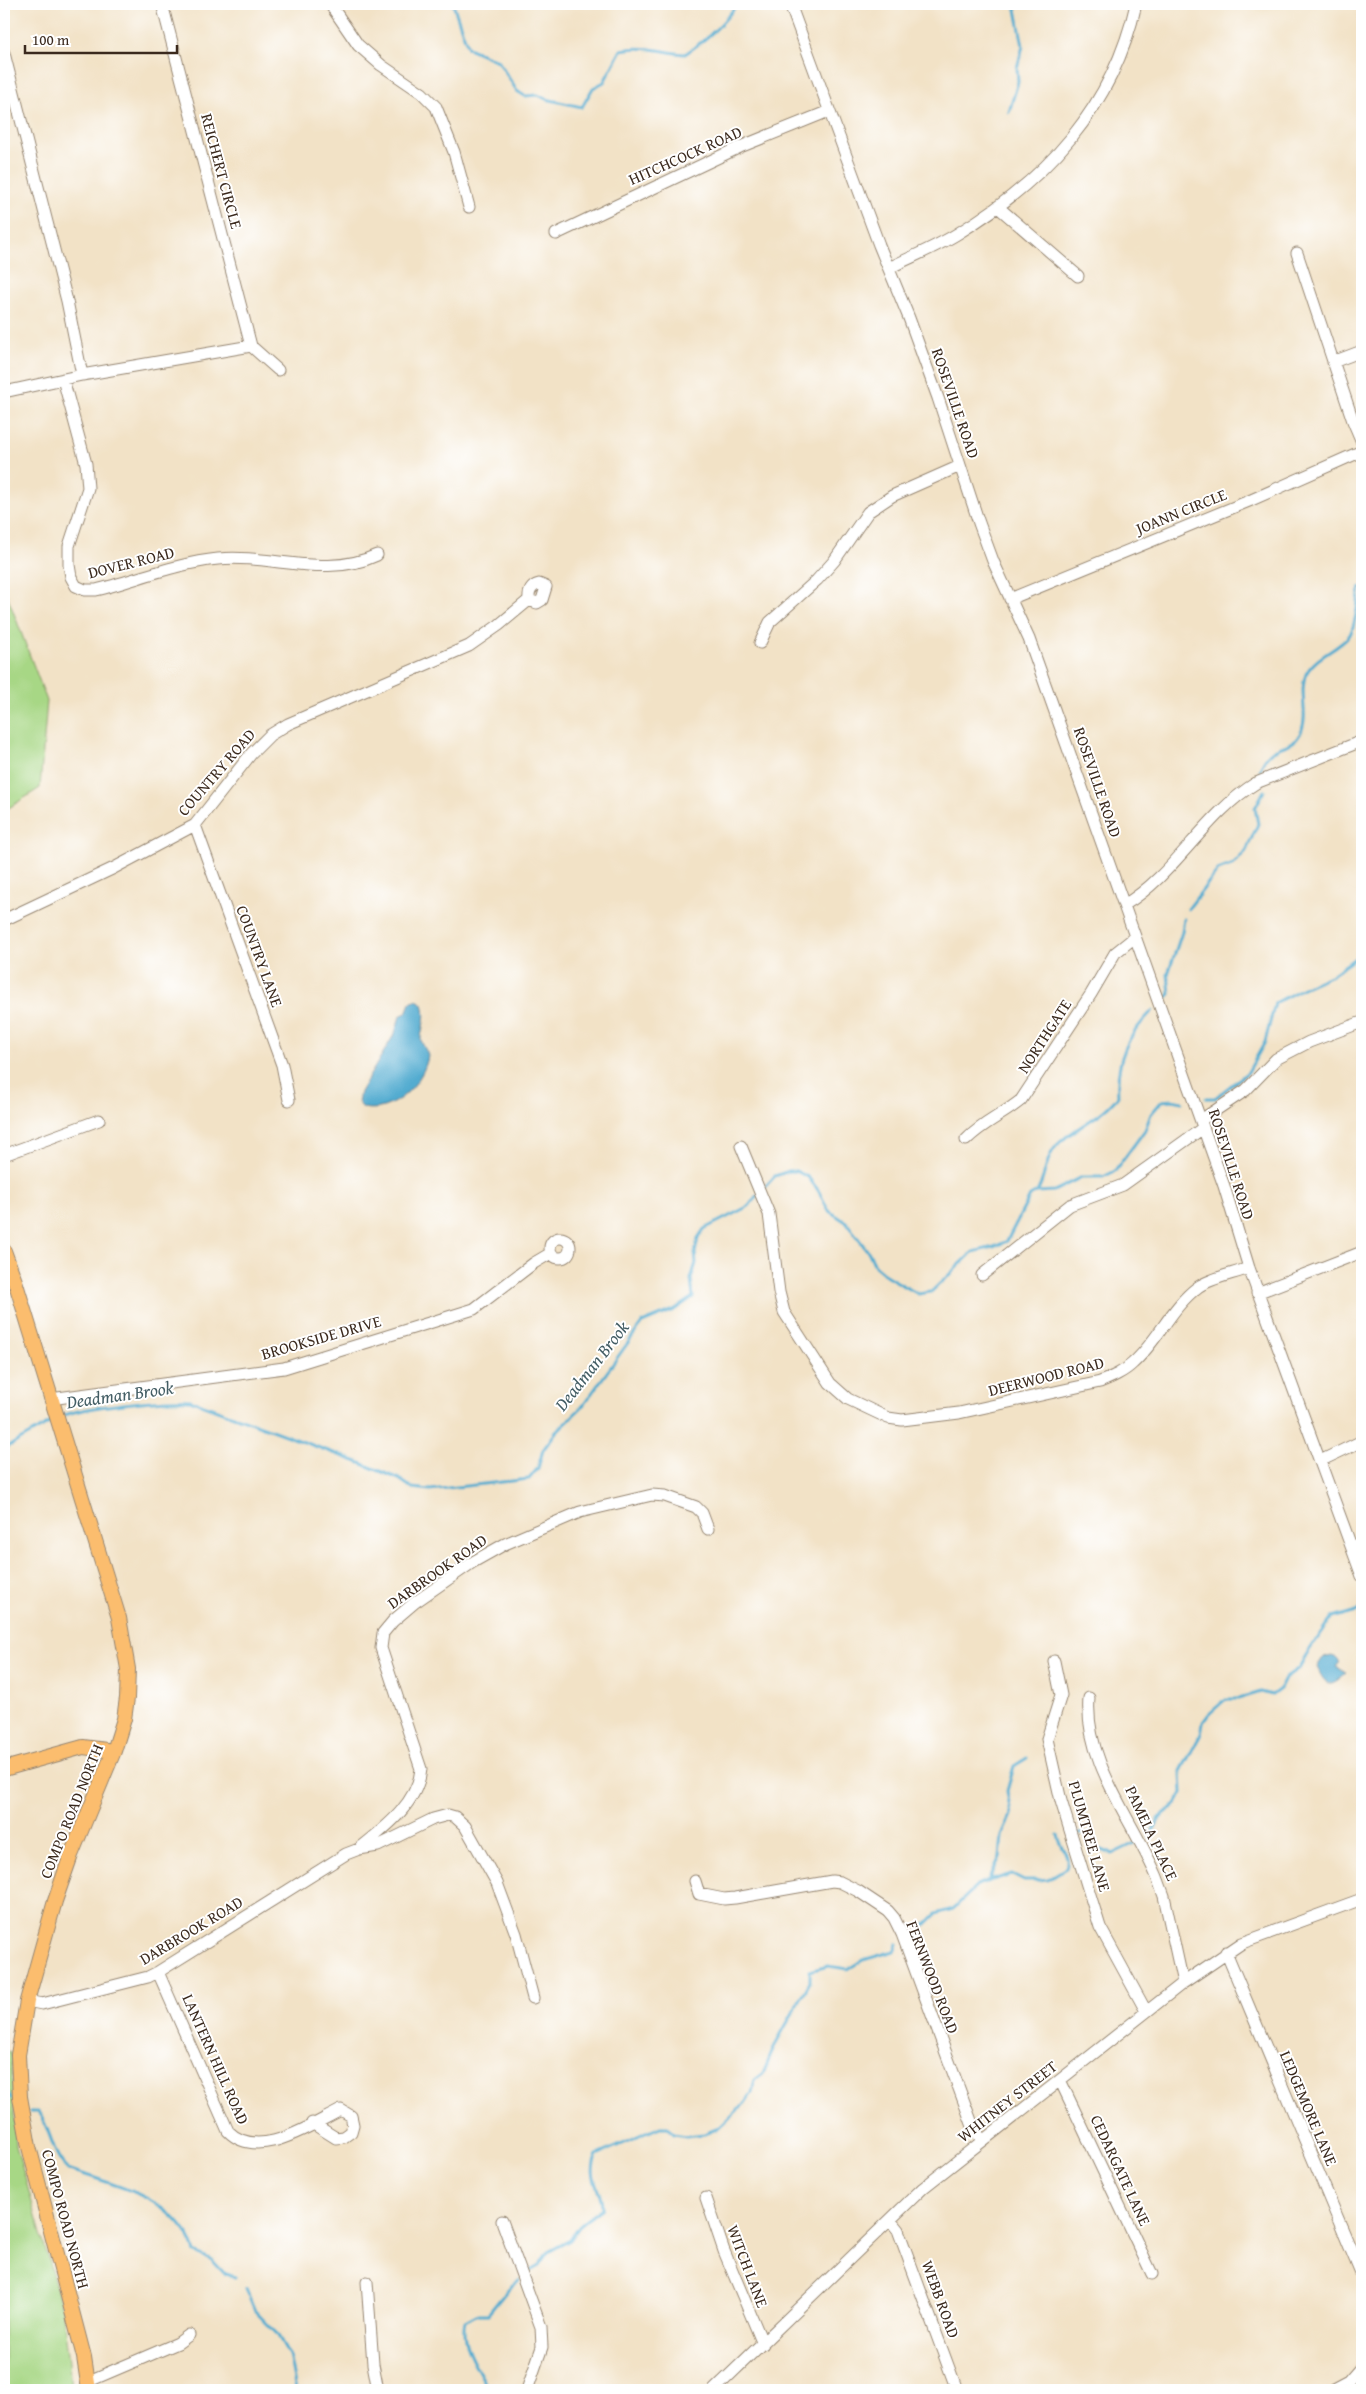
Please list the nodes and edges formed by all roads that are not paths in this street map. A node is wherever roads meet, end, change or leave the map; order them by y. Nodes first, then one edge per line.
1 (162, 4) edge
2 (330, 4) edge
3 (790, 4) edge
4 (1136, 4) edge
5 (4, 53) edge
6 (829, 111) junction
7 (469, 207) dead end
8 (998, 207) junction
9 (556, 234) dead end
10 (1297, 253) dead end
11 (889, 268) junction
12 (1078, 276) dead end
13 (251, 346) junction
14 (1362, 351) edge
15 (1333, 362) junction
16 (278, 370) dead end
17 (82, 375) junction
18 (63, 379) junction
19 (4, 392) edge
20 (1362, 442) edge
21 (1362, 451) edge
22 (960, 466) junction
23 (377, 555) dead end
24 (1010, 599) junction
25 (529, 600) dead end
26 (760, 643) dead end
27 (1362, 741) edge
28 (195, 825) junction
29 (1124, 905) junction
30 (4, 920) edge
31 (1135, 937) junction
32 (1362, 1022) edge
33 (289, 1100) dead end
34 (99, 1120) dead end
35 (1202, 1124) junction
36 (966, 1140) dead end
37 (741, 1146) dead end
38 (4, 1155) edge
39 (4, 1251) edge
40 (1362, 1252) edge
41 (551, 1253) dead end
42 (1249, 1268) junction
43 (982, 1275) dead end
44 (1257, 1293) junction
45 (50, 1399) junction
46 (1362, 1441) edge
47 (1320, 1461) junction
48 (708, 1528) dead end
49 (1362, 1576) edge
50 (1054, 1661) dead end
51 (1089, 1698) dead end
52 (114, 1750) junction
53 (4, 1769) edge
54 (359, 1849) junction
55 (695, 1881) dead end
56 (1362, 1899) edge
57 (1226, 1952) junction
58 (158, 1972) junction
59 (1183, 1983) junction
60 (533, 1998) dead end
61 (27, 2001) junction
62 (1146, 2011) junction
63 (1060, 2080) junction
64 (312, 2124) dead end
65 (982, 2140) junction
66 (706, 2198) dead end
67 (890, 2220) junction
68 (502, 2221) dead end
69 (1152, 2274) dead end
70 (1362, 2276) edge
71 (367, 2282) dead end
72 (189, 2335) dead end
73 (763, 2344) junction
74 (1362, 2366) edge
75 (89, 2386) edge
76 (378, 2390) edge
77 (527, 2390) edge
78 (714, 2390) edge
79 (957, 2390) edge
80 (1334, 2390) edge

1 - 13 street, REICHERT CIRCLE
2 - 7 street
3 - 6 street, ROSEVILLE ROAD
4 - 8 street
5 - 17 street
6 - 9 street, HITCHCOCK ROAD
6 - 11 street, ROSEVILLE ROAD
8 - 11 street
8 - 12 street
10 - 15 street
11 - 22 street, ROSEVILLE ROAD
13 - 16 street
13 - 17 street
14 - 15 street
15 - 20 street
17 - 18 street
18 - 19 street
18 - 23 street, DOVER ROAD
21 - 24 street, JOANN CIRCLE
22 - 24 street, ROSEVILLE ROAD
22 - 26 street
24 - 29 street, ROSEVILLE ROAD
25 - 28 street, COUNTRY ROAD
27 - 29 street
28 - 30 street, COUNTRY ROAD
28 - 33 street, COUNTRY LANE
29 - 31 street, ROSEVILLE ROAD
31 - 35 street, ROSEVILLE ROAD
31 - 36 street, NORTHGATE
32 - 35 street
34 - 38 street
35 - 42 street, ROSEVILLE ROAD
35 - 43 street
37 - 42 street, DEERWOOD ROAD
39 - 45 main road, COMPO ROAD NORTH
40 - 44 street
41 - 45 street, BROOKSIDE DRIVE
42 - 44 street, ROSEVILLE ROAD
44 - 47 street, ROSEVILLE ROAD
45 - 52 main road, COMPO ROAD NORTH
46 - 47 street
47 - 49 street, ROSEVILLE ROAD
48 - 54 street, DARBROOK ROAD
50 - 62 street, PLUMTREE LANE
51 - 59 street, PAMELA PLACE
52 - 53 main road
52 - 61 main road, COMPO ROAD NORTH
54 - 58 street, DARBROOK ROAD
54 - 60 street, DARBROOK ROAD
55 - 65 street, FERNWOOD ROAD
56 - 57 street, WHITNEY STREET
57 - 59 street, WHITNEY STREET
57 - 70 street, LEDGEMORE LANE
58 - 61 street, DARBROOK ROAD
58 - 64 street, LANTERN HILL ROAD
59 - 62 street, WHITNEY STREET
61 - 75 main road, COMPO ROAD NORTH
62 - 63 street, WHITNEY STREET
63 - 65 street, WHITNEY STREET
63 - 69 street, CEDARGATE LANE
65 - 67 street, WHITNEY STREET
66 - 73 street, WITCH LANE
67 - 73 street, WHITNEY STREET
67 - 79 street, WEBB ROAD
68 - 77 street
71 - 76 street
72 - 75 street
73 - 78 street, WHITNEY STREET
74 - 80 street

